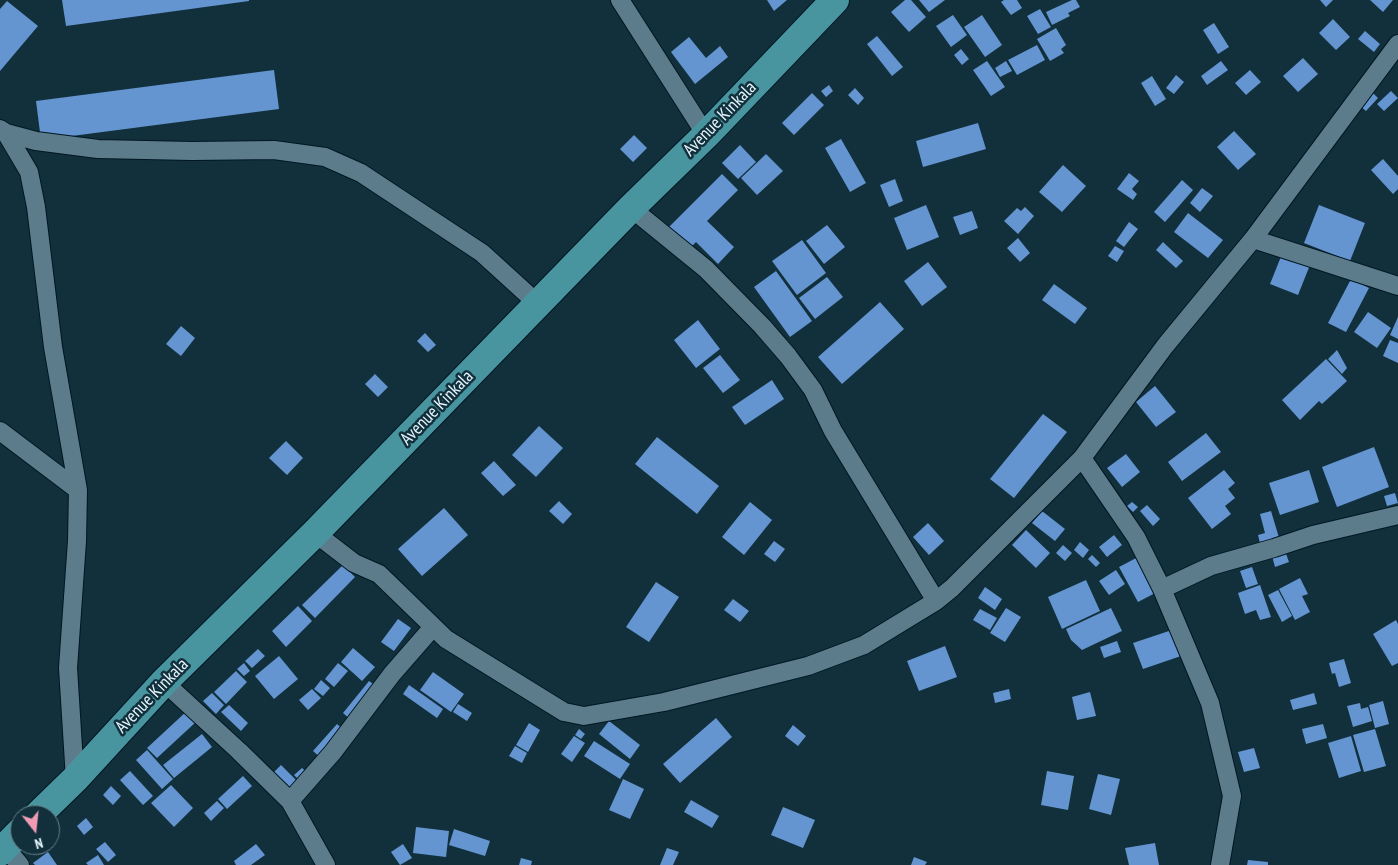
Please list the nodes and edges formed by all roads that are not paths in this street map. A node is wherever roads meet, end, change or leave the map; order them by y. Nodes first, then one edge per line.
1 (620, 0) edge
2 (826, 3) edge
3 (1398, 44) edge
4 (3, 131) edge
5 (706, 135) junction
6 (631, 208) junction
7 (1254, 238) junction
8 (1398, 286) edge
9 (538, 304) junction
10 (0, 431) edge
11 (1082, 458) junction
12 (78, 490) junction
13 (1398, 515) edge
14 (315, 533) junction
15 (1162, 589) junction
16 (936, 600) junction
17 (433, 627) junction
18 (164, 682) junction
19 (75, 779) junction
20 (290, 801) junction
21 (48, 805) edge
22 (326, 865) edge
23 (1220, 865) edge

1 - 5 street
2 - 5 main road, Avenue Kinkala
3 - 7 street
4 - 9 street
4 - 12 street
5 - 6 main road, Avenue Kinkala
6 - 9 main road, Avenue Kinkala
6 - 16 street
7 - 8 street
7 - 11 street
9 - 14 main road, Avenue Kinkala
10 - 12 street
11 - 15 street
11 - 16 street
12 - 19 street
13 - 15 street
14 - 17 street
14 - 18 main road, Avenue Kinkala
15 - 23 street
16 - 17 street
17 - 20 street
18 - 19 main road, Avenue Kinkala
18 - 20 street
19 - 21 main road, Avenue Kinkala
20 - 22 street

